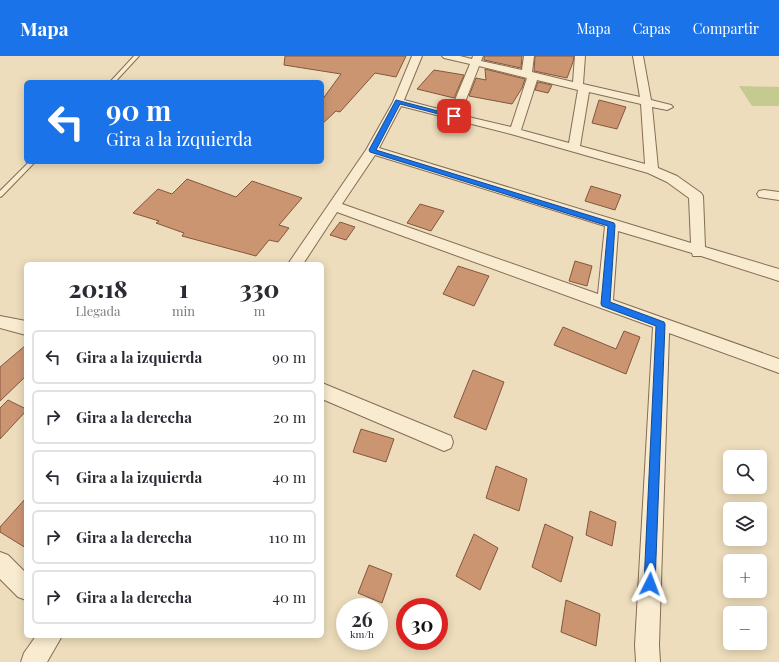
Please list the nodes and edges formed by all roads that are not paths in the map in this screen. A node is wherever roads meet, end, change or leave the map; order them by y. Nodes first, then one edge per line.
1 (137, 56) edge
2 (417, 56) edge
3 (447, 56) edge
4 (529, 56) edge
5 (580, 56) edge
6 (638, 56) edge
7 (477, 59) edge
8 (530, 75) junction
9 (114, 80) edge
10 (581, 87) junction
11 (398, 102) junction
12 (646, 102) junction
13 (667, 107) dead end
14 (454, 116) junction
15 (515, 132) junction
16 (574, 148) junction
17 (372, 150) junction
18 (30, 164) edge
19 (652, 170) junction
20 (764, 194) dead end
21 (0, 195) edge
22 (779, 196) edge
23 (335, 206) junction
24 (612, 225) junction
25 (698, 252) junction
26 (296, 262) edge
27 (779, 275) edge
28 (605, 304) junction
29 (0, 322) edge
30 (661, 324) junction
31 (24, 328) edge
32 (779, 366) edge
33 (324, 392) edge
34 (444, 442) dead end
35 (0, 563) edge
36 (24, 587) edge
37 (49, 638) edge
38 (32, 662) edge
39 (648, 662) edge

1 - 9 lane
2 - 11 street
3 - 7 street
4 - 8 street
5 - 10 street
6 - 12 street
7 - 8 street
7 - 14 street
8 - 10 street
8 - 15 street
10 - 12 street
10 - 16 street
11 - 14 street
11 - 17 street
12 - 13 street
12 - 19 street
14 - 15 street
15 - 16 street
16 - 19 street
17 - 23 street
17 - 24 street
18 - 21 lane
19 - 25 street
20 - 22 street
23 - 26 street
23 - 28 street
24 - 25 street
24 - 28 street
25 - 27 street
28 - 30 street
29 - 31 street
30 - 32 street
30 - 39 street
33 - 34 street
35 - 36 street
37 - 38 street

